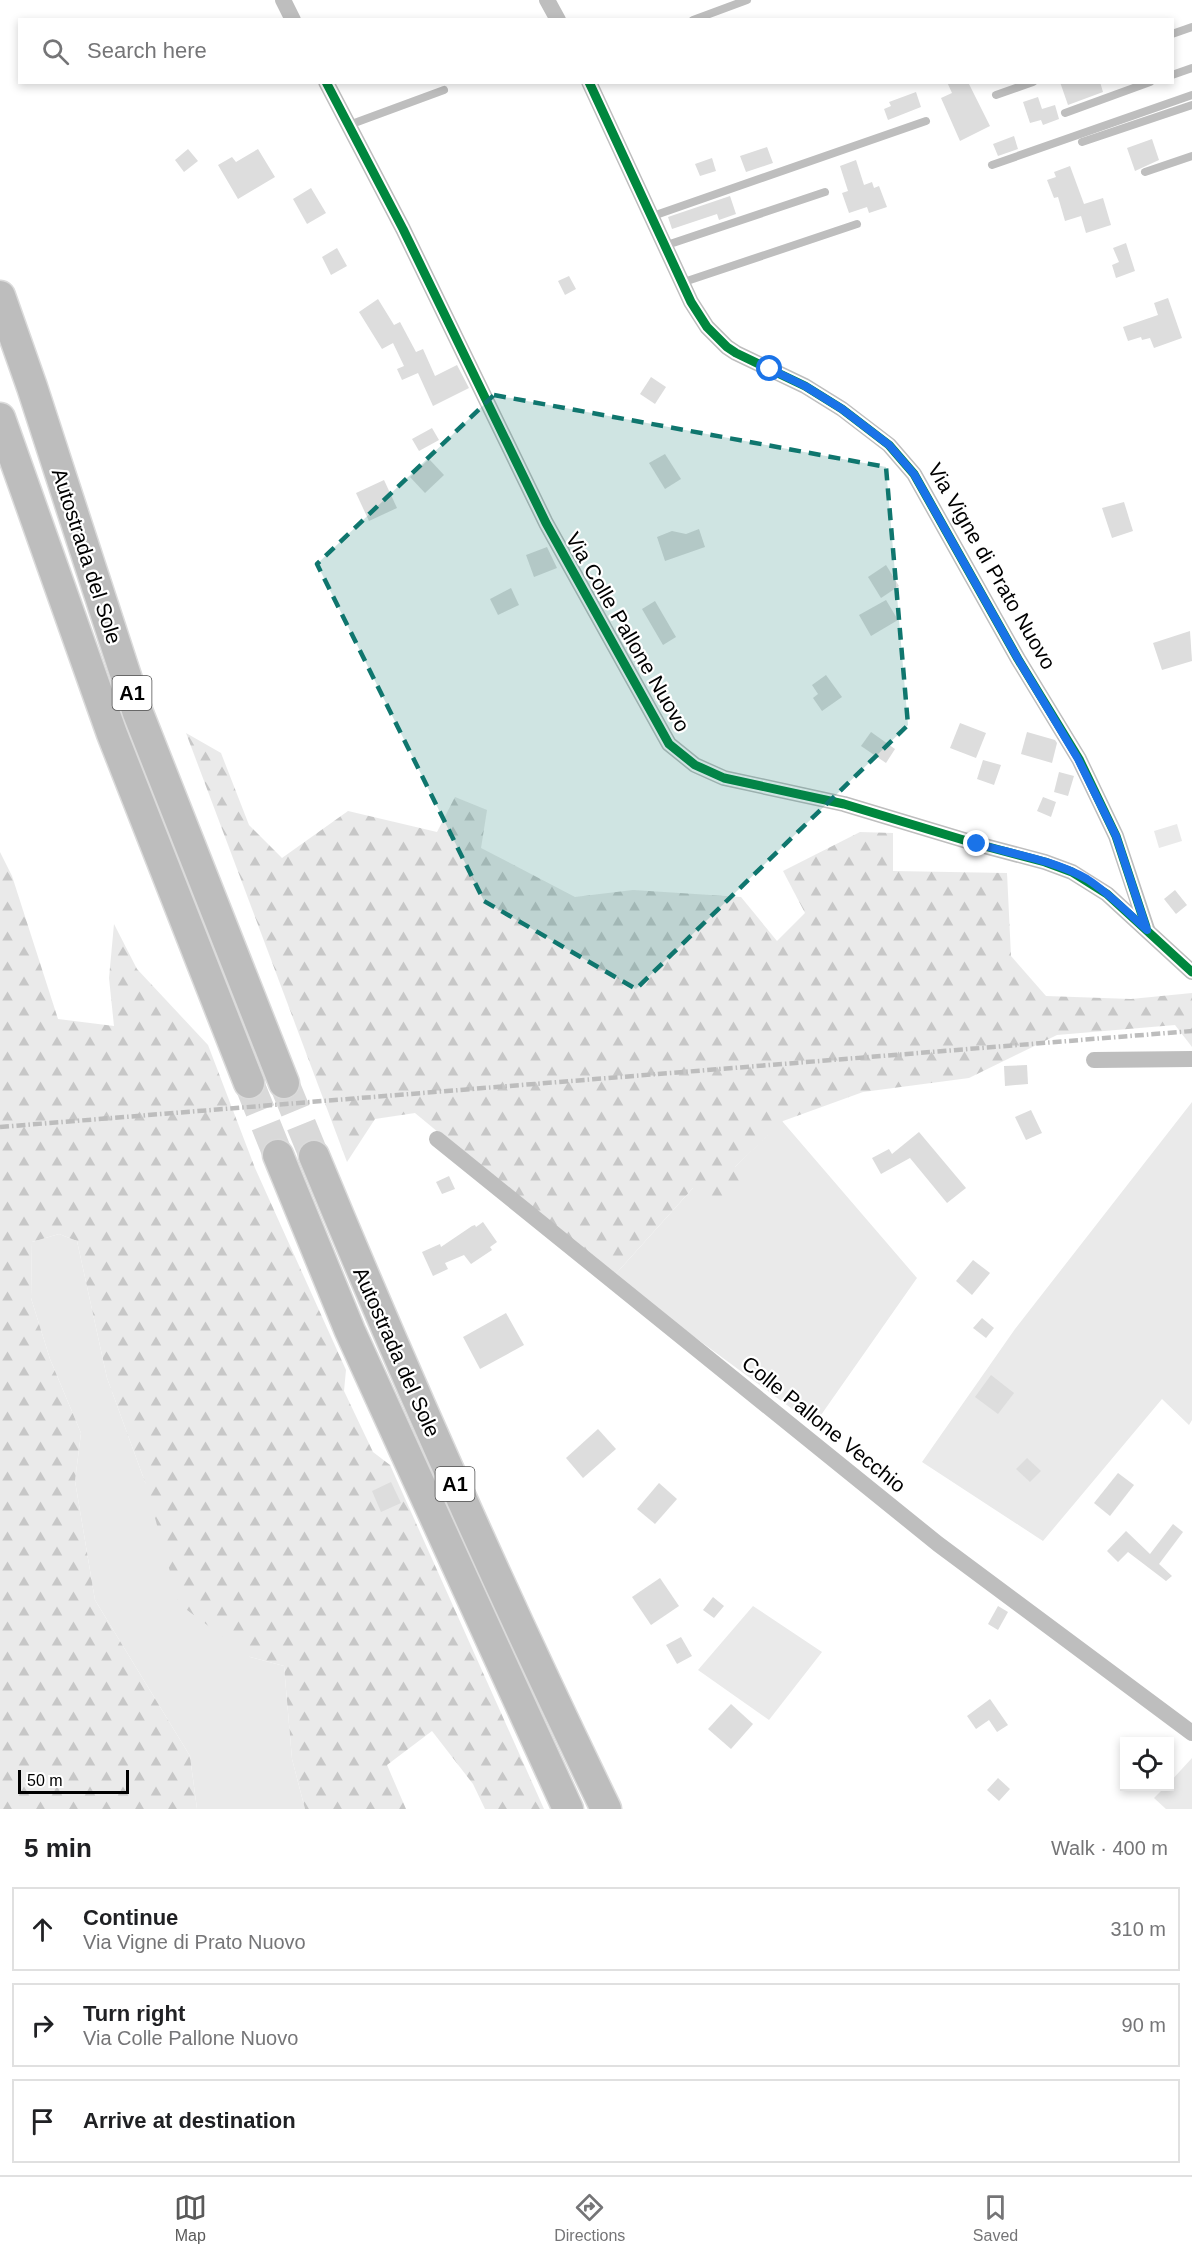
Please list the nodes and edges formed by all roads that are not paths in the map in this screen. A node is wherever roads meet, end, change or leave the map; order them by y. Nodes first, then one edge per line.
1 (283, 0) edge
2 (548, 0) edge
3 (747, 0) edge
4 (293, 18) edge
5 (557, 18) edge
6 (698, 18) edge
7 (1192, 27) edge
8 (1174, 34) edge
9 (1192, 68) edge
10 (1174, 75) edge
11 (327, 84) edge
12 (590, 84) edge
13 (1027, 84) edge
14 (1145, 84) edge
15 (444, 90) dead end
16 (996, 95) dead end
17 (1192, 95) edge
18 (1192, 105) edge
19 (1065, 113) dead end
20 (926, 121) dead end
21 (349, 125) junction
22 (1082, 142) dead end
23 (1192, 156) edge
24 (992, 165) dead end
25 (1145, 172) dead end
26 (825, 192) dead end
27 (650, 217) junction
28 (857, 224) dead end
29 (664, 246) junction
30 (681, 283) junction
31 (0, 296) edge
32 (0, 418) edge
33 (1147, 930) junction
34 (1192, 972) edge
35 (1192, 1059) edge
36 (1094, 1060) dead end
37 (249, 1083) tunnel mouth
38 (284, 1083) tunnel mouth
39 (437, 1139) dead end
40 (278, 1155) tunnel mouth
41 (314, 1156) tunnel mouth
42 (1192, 1733) edge
43 (568, 1809) edge
44 (606, 1809) edge

1 - 4 street
2 - 5 street
3 - 6 lane
7 - 8 lane
9 - 10 lane
11 - 21 street, Via Colle Pallone Nuovo
12 - 27 street, Via Vigne di Prato Nuovo
13 - 16 lane
14 - 19 lane
15 - 21 lane
17 - 24 lane
18 - 22 lane
20 - 27 lane
21 - 33 street, Via Colle Pallone Nuovo
23 - 25 lane
26 - 29 lane
27 - 29 street, Via Vigne di Prato Nuovo
28 - 30 lane
29 - 30 street, Via Vigne di Prato Nuovo
30 - 33 street, Via Vigne di Prato Nuovo
31 - 38 highway, Autostrada del Sole / A1
32 - 37 highway, Autostrada del Sole / A1
33 - 34 street, Via Colle Pallone Nuovo
35 - 36 street
39 - 42 street, Colle Pallone Vecchio
40 - 43 highway, Autostrada del Sole / A1
41 - 44 highway, Autostrada del Sole / A1

